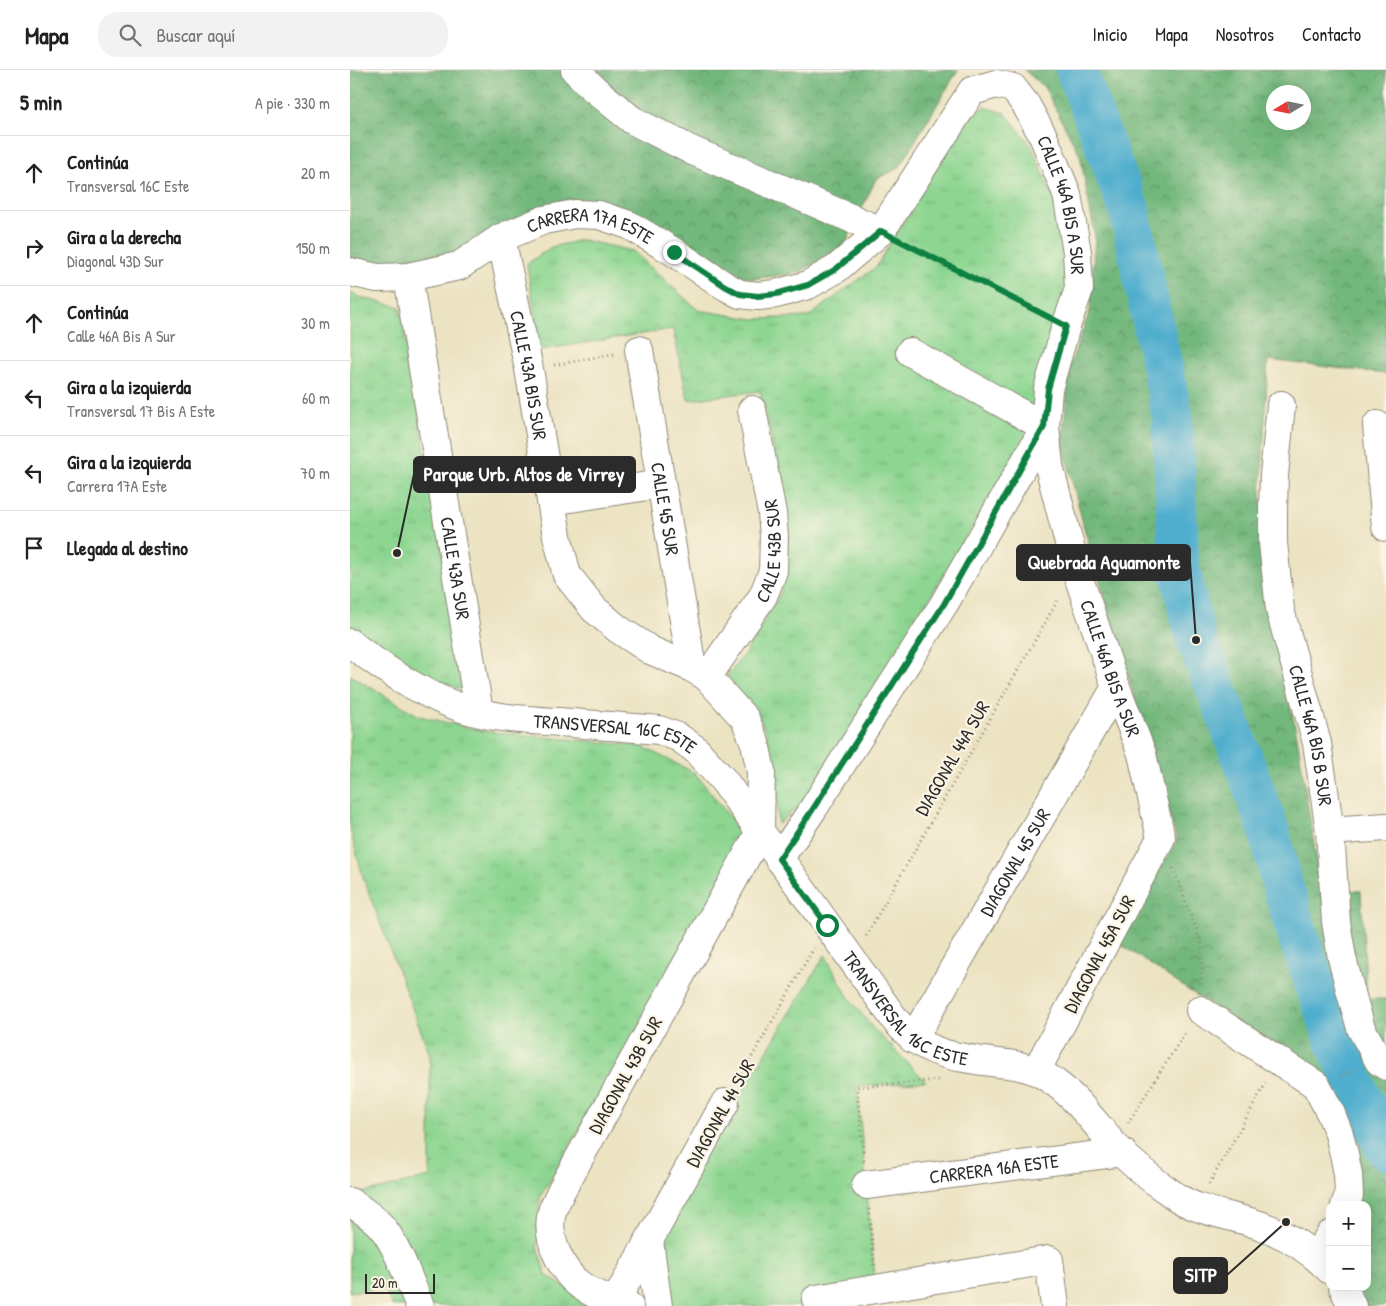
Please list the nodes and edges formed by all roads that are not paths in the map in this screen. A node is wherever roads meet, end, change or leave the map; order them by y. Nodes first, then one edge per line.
1 (575, 70) edge
2 (972, 91) joint
3 (881, 231) junction
4 (501, 238) junction
5 (350, 272) edge
6 (408, 277) junction
7 (639, 350) road end
8 (910, 352) dead end
9 (1280, 405) dead end
10 (752, 410) dead end
11 (1376, 425) dead end
12 (1044, 427) junction
13 (661, 484) junction
14 (551, 502) junction
15 (1386, 527) edge
16 (350, 643) edge
17 (699, 673) junction
18 (1116, 687) junction
19 (479, 712) junction
20 (1386, 827) edge
21 (1330, 831) junction
22 (760, 832) junction
23 (1161, 838) joint
24 (779, 859) junction
25 (1200, 1010) road end
26 (913, 1039) junction
27 (1374, 1065) edge
28 (1036, 1071) junction
29 (726, 1103) road end
30 (1119, 1149) junction
31 (866, 1185) dead end
32 (1347, 1201) edge
33 (350, 1202) edge
34 (649, 1241) junction
35 (1325, 1254) edge
36 (1345, 1291) edge
37 (816, 1299) dead end
38 (622, 1304) edge
39 (420, 1306) edge
40 (658, 1306) edge
41 (1055, 1306) edge
42 (1352, 1306) edge

1 - 3 street
2 - 3 street, CARRERA 17A ESTE
2 - 12 street, CALLE 46A BIS A SUR
3 - 4 street, CARRERA 17A ESTE
4 - 6 street, CARRERA 17A ESTE
4 - 14 street, CALLE 43A BIS SUR
5 - 6 street, CARRERA 17A ESTE
6 - 19 street, CALLE 43A SUR
7 - 13 street, CALLE 45 SUR
8 - 12 street
9 - 21 street, CALLE 46A BIS B SUR
10 - 17 street, CALLE 43B SUR
11 - 15 street
12 - 18 street, CALLE 46A BIS A SUR
12 - 24 street
13 - 14 street
13 - 17 street, CALLE 45 SUR
14 - 17 street, CALLE 43A BIS SUR
16 - 19 street, TRANSVERSAL 16C ESTE
17 - 22 street
18 - 23 street, CALLE 46A BIS A SUR
18 - 26 street, DIAGONAL 45 SUR
19 - 22 street, TRANSVERSAL 16C ESTE
20 - 21 street
21 - 27 street, CALLE 46A BIS B SUR
22 - 24 street, TRANSVERSAL 16C ESTE
22 - 38 street, DIAGONAL 43B SUR
23 - 28 street, DIAGONAL 45A SUR
24 - 26 street, TRANSVERSAL 16C ESTE
25 - 32 street
26 - 28 street, TRANSVERSAL 16C ESTE
28 - 30 street, TRANSVERSAL 16C ESTE
29 - 34 street, DIAGONAL 44 SUR
30 - 31 street, CARRERA 16A ESTE
30 - 35 street, TRANSVERSAL 16C ESTE
33 - 39 street
34 - 38 street, DIAGONAL 44 SUR
34 - 40 street
36 - 42 street
37 - 41 street

